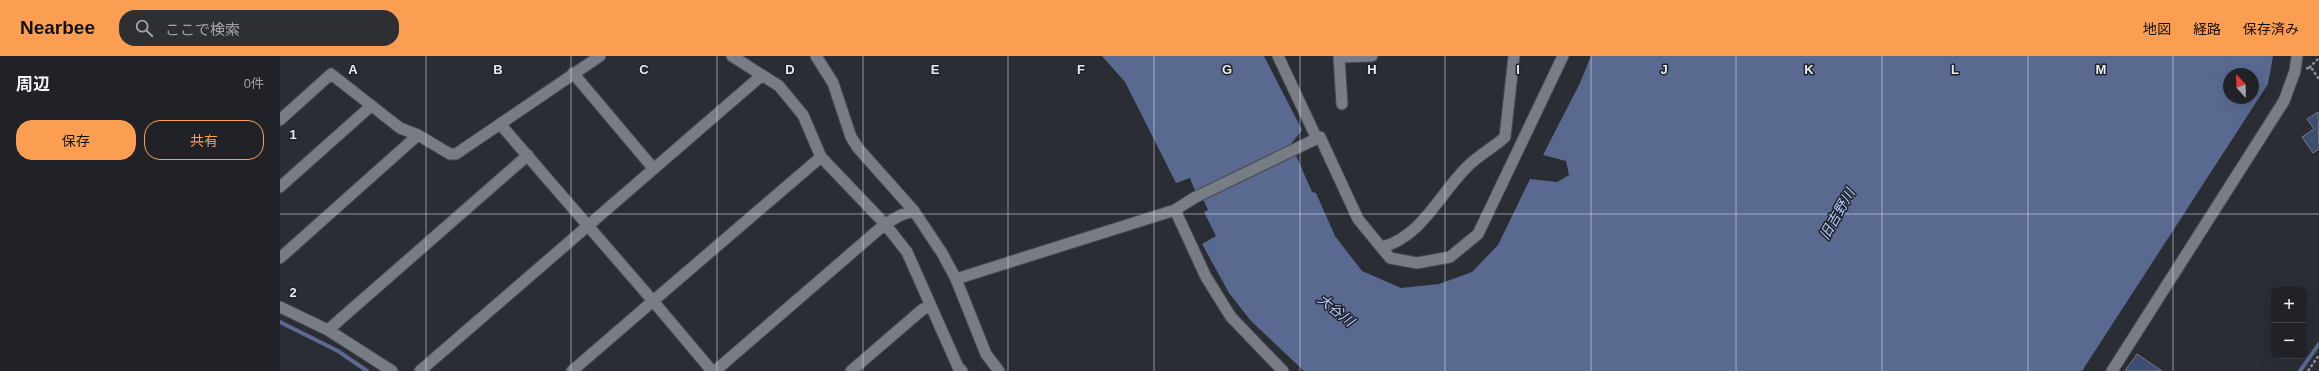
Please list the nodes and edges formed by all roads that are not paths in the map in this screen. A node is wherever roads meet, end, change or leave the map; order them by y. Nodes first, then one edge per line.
1 (600, 56) edge
2 (732, 56) edge
3 (816, 56) edge
4 (1278, 56) edge
5 (1339, 56) edge
6 (1372, 56) edge
7 (1514, 56) edge
8 (1563, 56) edge
9 (2297, 56) edge
10 (573, 74) junction
11 (761, 76) junction
12 (1342, 104) dead end
13 (371, 106) junction
14 (280, 120) edge
15 (500, 124) junction
16 (418, 135) junction
17 (1312, 141) junction
18 (528, 155) junction
19 (821, 157) junction
20 (653, 168) junction
21 (280, 187) edge
22 (1175, 210) junction
23 (914, 211) junction
24 (885, 224) junction
25 (588, 225) junction
26 (1382, 247) junction
27 (280, 258) edge
28 (956, 279) junction
29 (653, 301) junction
30 (931, 306) junction
31 (280, 307) edge
32 (328, 330) junction
33 (392, 371) edge
34 (420, 371) edge
35 (572, 371) edge
36 (712, 371) edge
37 (715, 371) edge
38 (851, 371) edge
39 (962, 371) edge
40 (999, 371) edge
41 (1283, 371) edge
42 (2112, 371) edge

1 - 10 street
2 - 11 street
3 - 23 street
4 - 17 street
5 - 6 street
5 - 12 street
7 - 26 street
8 - 26 street
9 - 42 street
10 - 15 street
10 - 20 street
11 - 19 street
11 - 20 street
13 - 14 street
13 - 16 street
13 - 21 street
15 - 16 street
15 - 18 street
16 - 27 street
17 - 22 street
17 - 26 street
18 - 25 street
18 - 32 street
19 - 24 street
19 - 29 street
20 - 25 street
22 - 28 street
22 - 41 street
23 - 24 street
23 - 28 street
24 - 30 street
24 - 37 street
25 - 29 street
25 - 34 street
28 - 40 street
29 - 35 street
29 - 36 street
30 - 38 street
30 - 39 street
31 - 32 street
32 - 33 street

